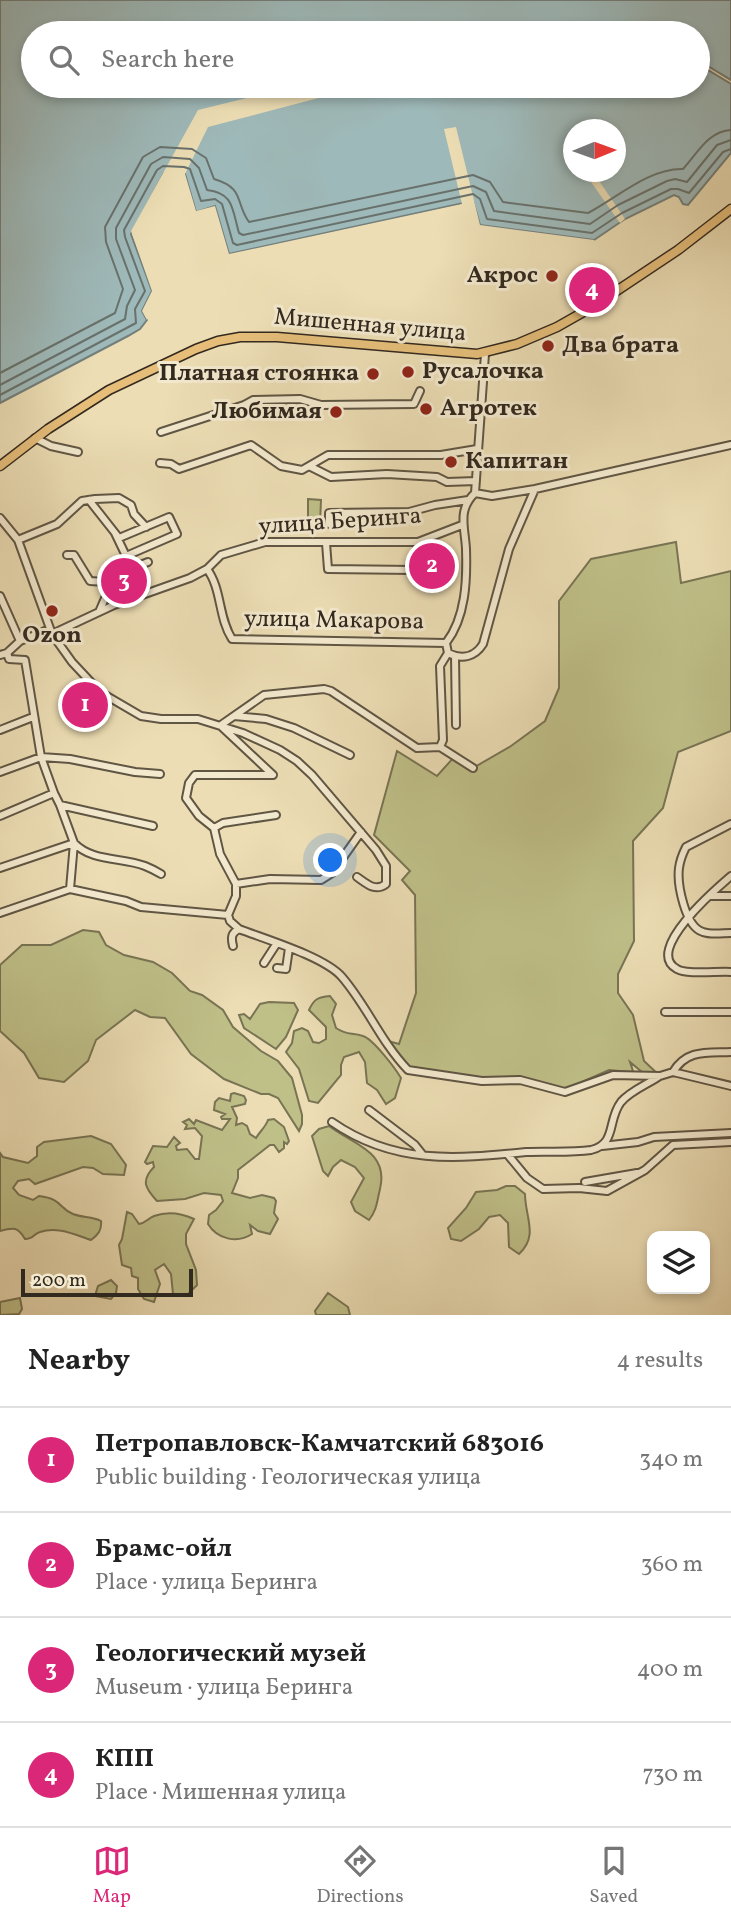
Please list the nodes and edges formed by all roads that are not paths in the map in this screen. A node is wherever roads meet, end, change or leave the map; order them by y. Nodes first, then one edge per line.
1 (731, 209) edge
2 (485, 354) junction
3 (421, 391) dead end
4 (161, 432) dead end
5 (34, 438) junction
6 (731, 445) edge
7 (477, 449) junction
8 (78, 452) dead end
9 (160, 463) dead end
10 (0, 466) edge
11 (311, 467) junction
12 (476, 481) junction
13 (535, 489) junction
14 (475, 493) junction
15 (89, 500) junction
16 (468, 500) junction
17 (0, 517) edge
18 (329, 524) dead end
19 (462, 526) junction
20 (146, 527) junction
21 (115, 533) junction
22 (18, 540) junction
23 (418, 542) junction
24 (326, 543) junction
25 (67, 555) dead end
26 (148, 562) dead end
27 (207, 569) junction
28 (105, 582) junction
29 (0, 596) edge
30 (98, 614) junction
31 (51, 631) junction
32 (20, 641) junction
33 (446, 643) junction
34 (448, 653) junction
35 (3, 654) edge
36 (456, 656) junction
37 (234, 716) junction
38 (33, 718) junction
39 (456, 724) dead end
40 (220, 725) junction
41 (0, 730) edge
42 (440, 747) junction
43 (350, 755) dead end
44 (41, 757) junction
45 (473, 768) dead end
46 (0, 772) edge
47 (160, 774) dead end
48 (54, 793) junction
49 (60, 805) junction
50 (276, 815) dead end
51 (0, 816) edge
52 (731, 824) edge
53 (153, 826) dead end
54 (214, 828) junction
55 (361, 832) junction
56 (74, 843) junction
57 (0, 868) edge
58 (161, 874) dead end
59 (731, 876) edge
60 (357, 877) dead end
61 (236, 884) junction
62 (70, 888) junction
63 (709, 896) junction
64 (731, 896) edge
65 (0, 913) edge
66 (228, 915) junction
67 (688, 918) junction
68 (239, 929) junction
69 (731, 933) edge
70 (277, 943) junction
71 (233, 946) dead end
72 (289, 948) junction
73 (264, 963) dead end
74 (278, 968) dead end
75 (731, 972) edge
76 (665, 1012) dead end
77 (731, 1012) edge
78 (731, 1052) edge
79 (673, 1072) junction
80 (660, 1076) junction
81 (731, 1086) edge
82 (369, 1110) dead end
83 (332, 1122) dead end
84 (731, 1133) edge
85 (731, 1142) edge
86 (603, 1146) junction
87 (423, 1154) junction
88 (508, 1155) junction
89 (646, 1172) dead end
90 (585, 1182) dead end

1 - 2 main road, Мишенная улица
2 - 5 main road, Мишенная улица
2 - 7 street
3 - 4 street
5 - 8 street
5 - 10 main road, Мишенная улица
6 - 13 street
7 - 11 street
7 - 12 street
9 - 11 street
11 - 12 street
12 - 14 street
13 - 14 street
13 - 36 street
14 - 16 street
15 - 20 street
15 - 21 street
15 - 22 street
16 - 18 street
16 - 19 street
17 - 22 street
19 - 23 street, улица Беринга
19 - 33 street
20 - 21 street
20 - 21 street
22 - 31 street
23 - 24 street, улица Беринга
23 - 24 street
24 - 27 street, улица Беринга
25 - 28 street
26 - 28 street
27 - 30 street
27 - 33 street, улица Макарова
28 - 30 street
29 - 32 street
30 - 31 street
31 - 32 street
31 - 40 street
32 - 35 street
33 - 34 street
34 - 36 street
34 - 42 street
35 - 38 street
36 - 39 street
37 - 40 street
37 - 42 street
37 - 43 street
38 - 41 street
38 - 44 street
40 - 54 street
40 - 55 street
42 - 45 street
44 - 46 street
44 - 47 street
44 - 48 street
48 - 49 street
48 - 51 street
49 - 53 street
49 - 56 street
50 - 54 street
52 - 67 street
54 - 61 street
55 - 60 street
55 - 61 street
56 - 57 street
56 - 58 street
56 - 62 street
59 - 63 street
61 - 66 street
62 - 65 street
62 - 66 street
63 - 64 street
63 - 67 street
66 - 68 street
67 - 69 street
67 - 75 street
68 - 70 street
68 - 71 street
70 - 72 street
70 - 73 street
72 - 74 street
72 - 80 street
76 - 77 street
78 - 79 street
79 - 80 street
79 - 81 street
80 - 86 street
82 - 87 street
83 - 87 street
84 - 86 street
85 - 88 street
86 - 88 street
87 - 88 street
89 - 90 street

